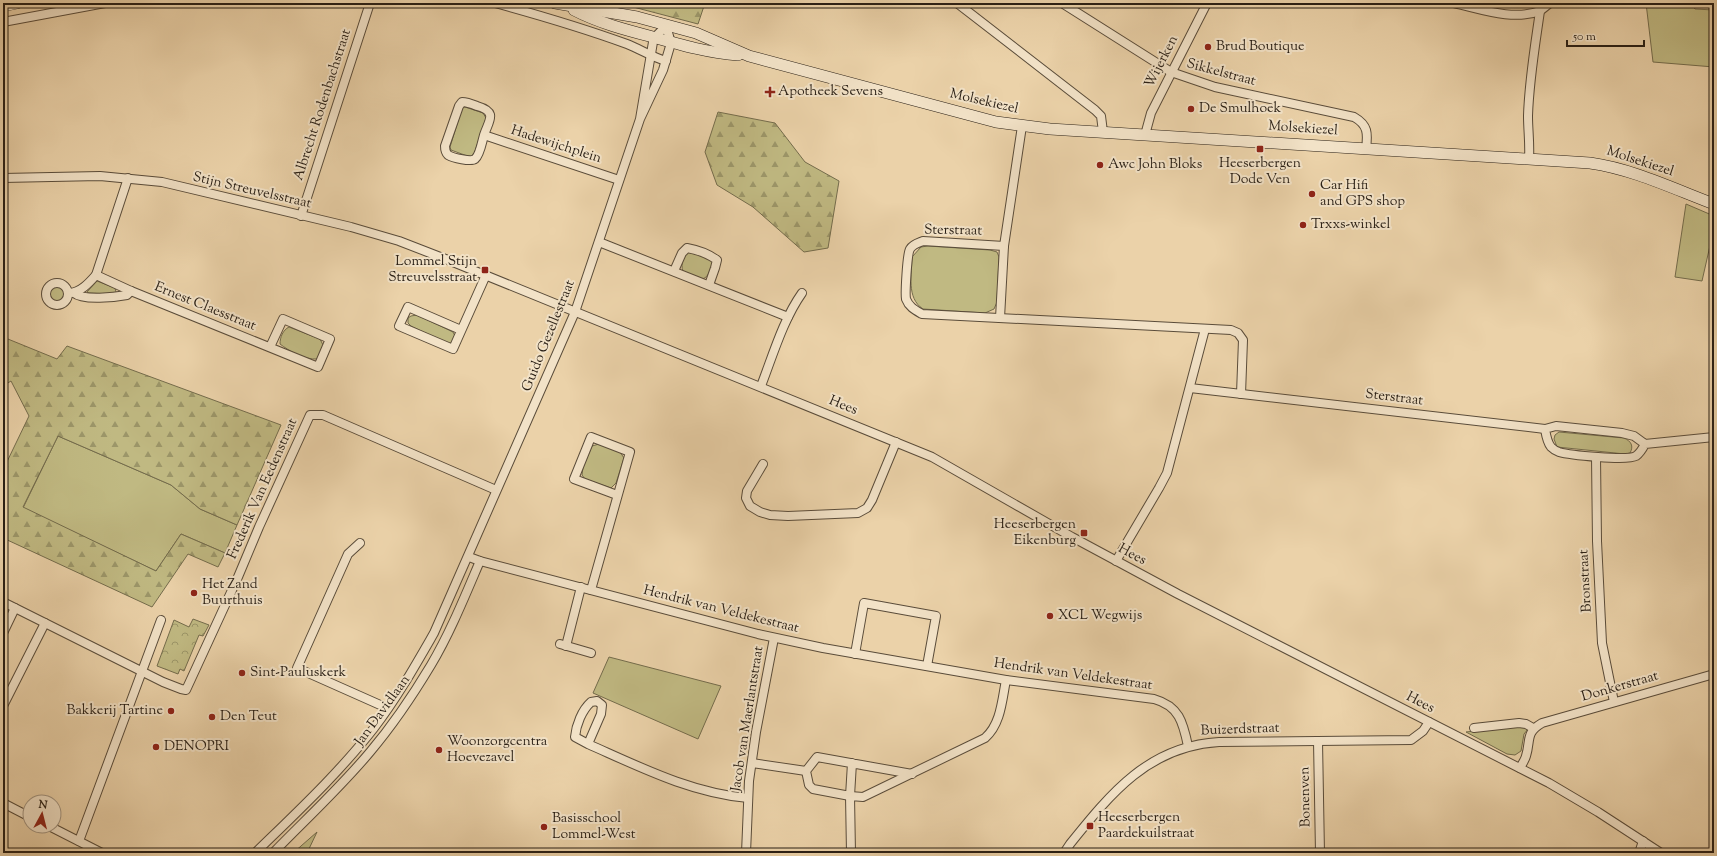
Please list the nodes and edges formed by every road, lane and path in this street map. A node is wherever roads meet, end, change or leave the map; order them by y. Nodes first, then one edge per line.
1 (17, 3) edge
2 (105, 3) edge
3 (370, 3) edge
4 (495, 3) edge
5 (957, 3) edge
6 (1062, 3) edge
7 (1207, 3) edge
8 (1454, 3) edge
9 (1550, 3) edge
10 (560, 4) edge
11 (3, 6) edge
12 (1540, 12) junction
13 (3, 22) edge
14 (666, 26) junction
15 (654, 38) junction
16 (671, 42) junction
17 (650, 56) junction
18 (749, 56) junction
19 (666, 61) junction
20 (1171, 72) junction
21 (640, 119) junction
22 (1022, 126) junction
23 (1103, 132) junction
24 (1145, 134) junction
25 (484, 135) junction
26 (1366, 149) junction
27 (1529, 159) junction
28 (3, 178) edge
29 (128, 178) junction
30 (619, 180) junction
31 (1714, 204) edge
32 (301, 216) junction
33 (599, 242) junction
34 (1004, 246) junction
35 (674, 271) junction
36 (96, 275) junction
37 (486, 275) junction
38 (709, 285) junction
39 (130, 291) junction
40 (802, 292) dead end
41 (575, 312) junction
42 (788, 317) junction
43 (1000, 318) junction
44 (1205, 329) junction
45 (462, 330) junction
46 (270, 347) junction
47 (761, 386) junction
48 (1190, 388) junction
49 (1241, 394) junction
50 (1545, 429) junction
51 (1714, 437) edge
52 (896, 442) junction
53 (1645, 444) junction
54 (1596, 457) junction
55 (763, 464) dead end
56 (496, 490) junction
57 (617, 495) junction
58 (360, 543) dead end
59 (469, 557) junction
60 (480, 561) junction
61 (1116, 561) junction
62 (581, 587) junction
63 (591, 590) junction
64 (3, 602) edge
65 (15, 608) junction
66 (161, 620) dead end
67 (45, 623) junction
68 (3, 632) edge
69 (434, 633) junction
70 (774, 638) junction
71 (445, 639) junction
72 (591, 652) dead end
73 (855, 654) junction
74 (927, 666) junction
75 (142, 671) junction
76 (1714, 674) edge
77 (1006, 680) junction
78 (1614, 702) junction
79 (3, 706) edge
80 (387, 708) junction
81 (1429, 722) junction
82 (1474, 728) dead end
83 (1534, 728) junction
84 (1318, 741) junction
85 (588, 744) junction
86 (1188, 746) junction
87 (752, 763) junction
88 (852, 763) junction
89 (1520, 768) junction
90 (806, 772) junction
91 (912, 774) junction
92 (850, 796) junction
93 (748, 798) junction
94 (307, 802) junction
95 (3, 803) edge
96 (315, 810) junction
97 (22, 812) edge
98 (62, 832) edge
99 (79, 841) junction
100 (1642, 841) junction
101 (102, 853) edge
102 (255, 853) edge
103 (273, 853) edge
104 (746, 853) edge
105 (850, 853) edge
106 (1064, 853) edge
107 (1320, 853) edge
108 (1639, 853) edge
109 (1661, 853) edge

1 - 11 main road
2 - 13 street
3 - 32 street, Albrecht Rodenbachstraat
4 - 17 street
5 - 23 street
6 - 20 street, Sikkelstraat
7 - 20 street, Wijerken
8 - 12 street
9 - 12 street
10 - 14 main road, Molsekiezel
10 - 15 main road, Molsekiezel
12 - 27 street
14 - 15 street
14 - 16 street
14 - 18 main road, Molsekiezel
15 - 16 main road, Molsekiezel
15 - 17 street, Guido Gezellestraat
16 - 18 main road, Molsekiezel
16 - 19 street, Guido Gezellestraat
17 - 19 street
17 - 21 street, Guido Gezellestraat
18 - 22 main road, Molsekiezel
19 - 21 street, Guido Gezellestraat
20 - 24 street, Wijerken
20 - 26 street, Sikkelstraat
21 - 30 street, Guido Gezellestraat
22 - 23 main road, Molsekiezel
22 - 34 street
23 - 24 main road, Molsekiezel
24 - 26 main road, Molsekiezel
25 - 25 street
25 - 30 street, Hadewijchplein
26 - 27 main road, Molsekiezel
27 - 31 main road, Molsekiezel
28 - 29 street, Stijn Streuvelsstraat
29 - 32 street, Stijn Streuvelsstraat
29 - 36 street
30 - 33 street, Guido Gezellestraat
32 - 37 street, Stijn Streuvelsstraat
33 - 35 street
33 - 41 street, Guido Gezellestraat
34 - 43 street
34 - 43 street, Sterstraat
35 - 38 street
35 - 38 street
36 - 39 street, Ernest Claesstraat
36 - 39 street
37 - 41 street, Stijn Streuvelsstraat
37 - 45 street
38 - 42 street
39 - 46 street, Ernest Claesstraat
40 - 42 street
41 - 47 street, Hees
41 - 56 street, Guido Gezellestraat
42 - 47 street
43 - 44 street, Sterstraat
44 - 48 street
44 - 49 street, Sterstraat
45 - 45 street
46 - 46 street, Ernest Claesstraat
47 - 52 street, Hees
48 - 49 street, Sterstraat
48 - 61 street
49 - 50 street, Sterstraat
50 - 53 street, Sterstraat
50 - 54 street
51 - 53 street
52 - 55 street
52 - 61 street, Hees
53 - 54 street
54 - 78 street, Bronstraat
56 - 59 street, Guido Gezellestraat
56 - 75 street, Frederik Van Eedenstraat
57 - 57 street
57 - 63 street
58 - 80 street, Jan Davidlaan
59 - 60 street, Hendrik van Veldekestraat
59 - 69 street, Jan Davidlaan
60 - 62 street, Hendrik van Veldekestraat
60 - 71 street, Jan Davidlaan
61 - 81 street, Hees
62 - 63 street, Hendrik van Veldekestraat
62 - 72 street
63 - 70 street, Hendrik van Veldekestraat
64 - 65 street
65 - 67 street
65 - 68 street
66 - 75 street
67 - 75 street
67 - 79 street
69 - 71 street
69 - 80 street, Jan Davidlaan
70 - 73 street, Hendrik van Veldekestraat
70 - 87 street, Jacob van Maerlantstraat
71 - 96 street, Jan Davidlaan
73 - 74 street, Hendrik van Veldekestraat
73 - 74 street
74 - 77 street, Hendrik van Veldekestraat
75 - 99 street
76 - 78 street, Donkerstraat
77 - 86 street, Hendrik van Veldekestraat
77 - 91 street
78 - 83 street, Donkerstraat
80 - 94 street, Jan Davidlaan
81 - 84 street, Buizerdstraat
81 - 89 street, Hees
82 - 83 street
83 - 89 street
84 - 86 street, Buizerdstraat
84 - 107 street, Bonenven
85 - 85 street
85 - 93 street
86 - 106 street, Buizerdstraat
87 - 90 street
87 - 93 street, Jacob van Maerlantstraat
88 - 90 street
88 - 91 street
88 - 92 street
89 - 100 street, Hees
90 - 92 street
91 - 92 street
92 - 105 street
93 - 104 street, Jacob van Maerlantstraat
94 - 96 street
94 - 102 street, Jan Davidlaan
95 - 97 street
96 - 103 street, Jan Davidlaan
98 - 99 street
99 - 101 street
100 - 108 street
100 - 109 street, Hees

